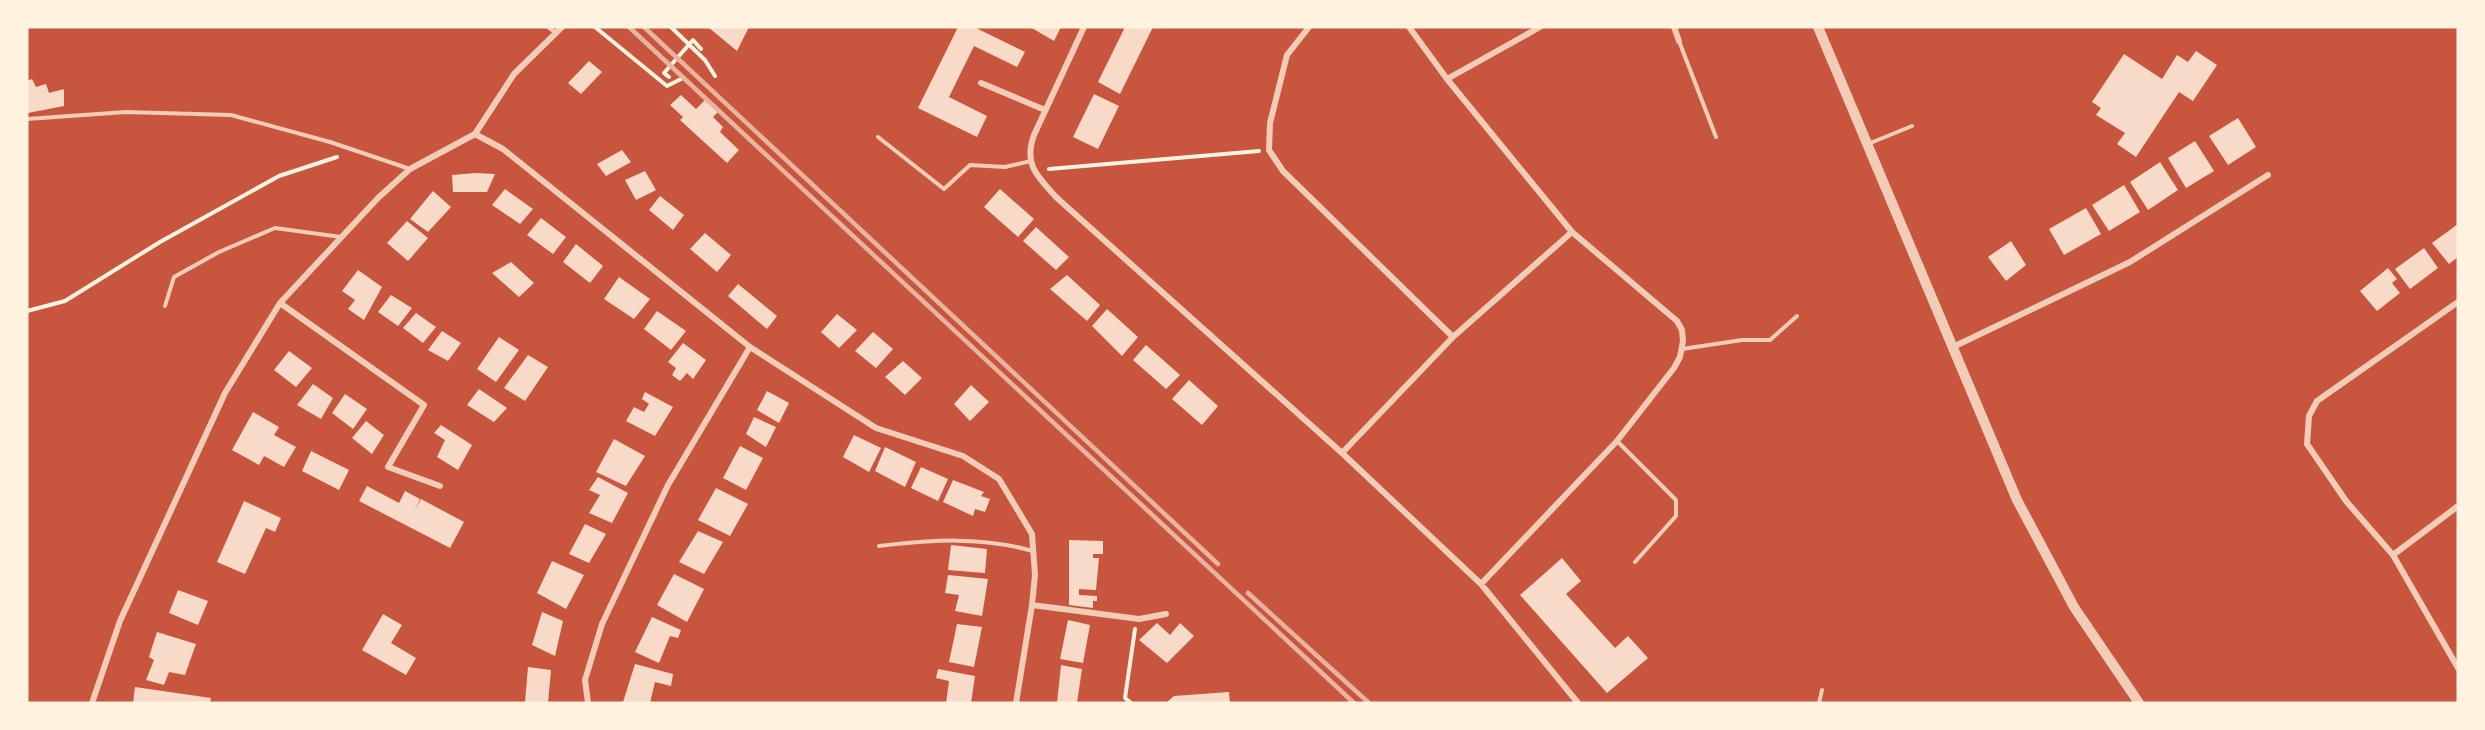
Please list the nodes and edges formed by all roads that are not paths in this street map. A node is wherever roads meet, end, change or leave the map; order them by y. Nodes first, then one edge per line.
1 (548, 27) edge
2 (562, 27) edge
3 (1084, 27) edge
4 (1309, 27) edge
5 (1409, 27) edge
6 (1540, 27) edge
7 (1674, 27) edge
8 (1818, 27) edge
9 (556, 34) junction
10 (1679, 41) joint
11 (1447, 79) junction
12 (981, 83) dead end
13 (1046, 110) junction
14 (27, 119) edge
15 (1912, 126) dead end
16 (475, 134) junction
17 (879, 137) dead end
18 (1716, 137) dead end
19 (1868, 144) junction
20 (1031, 161) junction
21 (410, 169) junction
22 (2268, 175) dead end
23 (1572, 232) junction
24 (341, 237) junction
25 (2458, 302) edge
26 (280, 303) junction
27 (165, 306) dead end
28 (1797, 316) dead end
29 (1454, 338) junction
30 (1953, 347) junction
31 (750, 348) junction
32 (1682, 349) junction
33 (1617, 441) junction
34 (1342, 453) junction
35 (440, 486) dead end
36 (2458, 506) edge
37 (879, 546) dead end
38 (1033, 551) junction
39 (2393, 555) junction
40 (1635, 562) dead end
41 (1481, 584) junction
42 (1032, 604) junction
43 (1166, 614) dead end
44 (2458, 668) edge
45 (1822, 690) dead end
46 (92, 703) edge
47 (588, 703) edge
48 (1016, 703) edge
49 (1578, 703) edge
50 (1819, 703) edge
51 (2139, 703) edge

1 - 9 lane
2 - 9 street
3 - 13 street
4 - 29 street
5 - 11 street
6 - 11 street
7 - 10 street
8 - 19 street
9 - 16 street
10 - 18 lane
11 - 23 street
12 - 13 street
13 - 20 street
14 - 21 lane
15 - 19 lane
16 - 21 street
16 - 31 street
17 - 20 lane
19 - 30 street
20 - 34 street
21 - 24 street
22 - 30 street
23 - 29 street
23 - 32 street
24 - 26 street
24 - 27 lane
25 - 39 street
26 - 35 street
26 - 46 street
28 - 32 lane
29 - 34 street
30 - 51 street
31 - 38 street
31 - 47 street
32 - 33 street
33 - 40 lane
33 - 41 street
34 - 41 street
36 - 39 street
37 - 38 lane
38 - 42 street
39 - 44 street
41 - 49 street
42 - 43 street
42 - 48 street
45 - 50 lane

